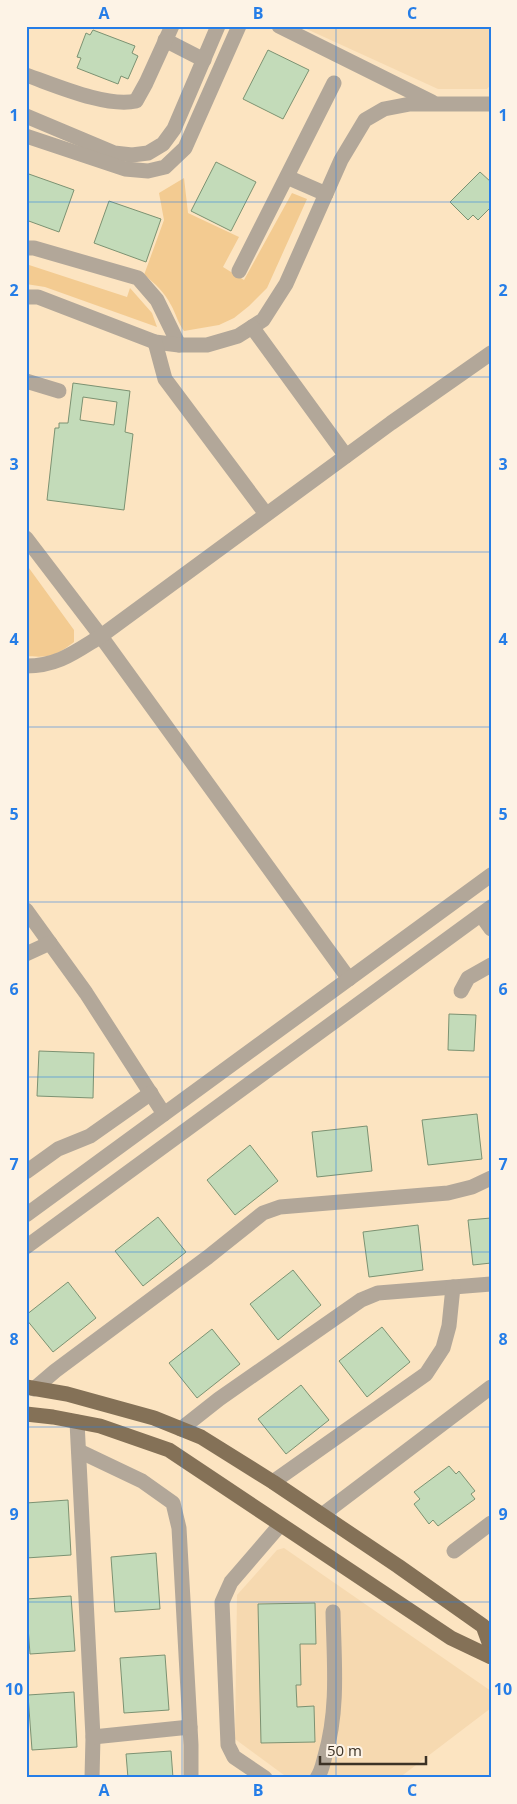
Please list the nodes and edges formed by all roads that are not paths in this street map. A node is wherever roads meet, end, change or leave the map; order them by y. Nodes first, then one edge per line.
1 (172, 26) edge
2 (218, 26) edge
3 (239, 26) edge
4 (279, 26) edge
5 (165, 40) junction
6 (204, 60) junction
7 (26, 75) edge
8 (334, 82) dead end
9 (435, 104) junction
10 (491, 104) edge
11 (26, 116) edge
12 (26, 136) edge
13 (287, 177) junction
14 (326, 194) junction
15 (26, 248) edge
16 (239, 271) dead end
17 (26, 297) edge
18 (252, 327) junction
19 (155, 342) junction
20 (179, 345) junction
21 (491, 353) edge
22 (26, 381) edge
23 (59, 391) dead end
24 (346, 456) junction
25 (266, 514) junction
26 (26, 538) edge
27 (100, 636) junction
28 (26, 666) edge
29 (491, 875) edge
30 (26, 910) edge
31 (486, 911) edge
32 (491, 929) edge
33 (50, 943) junction
34 (26, 954) edge
35 (491, 965) edge
36 (349, 979) junction
37 (461, 991) dead end
38 (151, 1093) junction
39 (164, 1114) junction
40 (26, 1172) edge
41 (491, 1178) edge
42 (26, 1215) edge
43 (26, 1247) edge
44 (491, 1284) edge
45 (453, 1287) junction
46 (30, 1388) edge
47 (491, 1388) edge
48 (26, 1414) edge
49 (78, 1422) junction
50 (180, 1429) junction
51 (79, 1452) junction
52 (273, 1482) junction
53 (322, 1515) junction
54 (491, 1523) edge
55 (280, 1525) junction
56 (454, 1551) dead end
57 (333, 1612) dead end
58 (491, 1648) edge
59 (491, 1657) edge
60 (190, 1726) junction
61 (93, 1737) junction
62 (92, 1778) edge
63 (191, 1778) edge
64 (265, 1778) edge
65 (318, 1778) edge

1 - 5 street
2 - 6 street
3 - 12 street
4 - 9 street
5 - 6 street
5 - 7 street
6 - 11 street
8 - 13 street
9 - 10 street
9 - 14 street
13 - 14 street
13 - 16 street
14 - 18 street
15 - 20 street
17 - 19 street
18 - 20 street
18 - 24 street
19 - 20 street
19 - 25 street
21 - 24 street
22 - 23 street
24 - 25 street
25 - 27 street
26 - 27 street
27 - 28 street
27 - 36 street
29 - 36 street
30 - 33 street
31 - 32 street
31 - 43 street
33 - 34 street
33 - 38 street
35 - 37 street
36 - 39 street
38 - 39 street
38 - 40 street
39 - 42 street
41 - 46 street
44 - 45 street
45 - 50 street
45 - 52 street
46 - 50 main road
47 - 53 street
48 - 49 main road
49 - 51 street
49 - 55 main road
50 - 52 main road
51 - 60 street
51 - 61 street
52 - 53 main road
53 - 58 main road
54 - 56 street
55 - 59 main road
55 - 64 street
57 - 65 street
60 - 61 street
60 - 63 street
61 - 62 street

